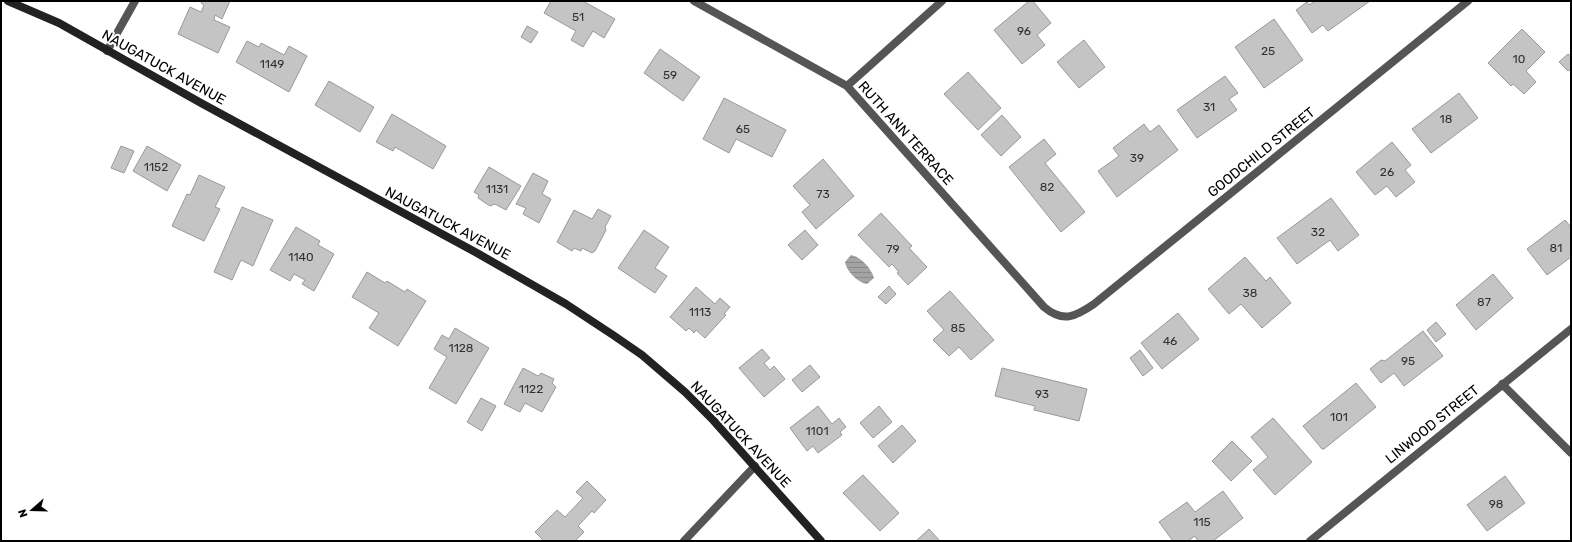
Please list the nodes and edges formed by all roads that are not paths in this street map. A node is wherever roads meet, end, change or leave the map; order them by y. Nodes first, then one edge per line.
1 (8, 1) edge
2 (135, 1) edge
3 (694, 1) edge
4 (942, 1) edge
5 (1468, 1) edge
6 (107, 51) junction
7 (847, 86) junction
8 (1068, 317) joint
9 (1571, 329) edge
10 (1502, 384) junction
11 (1571, 453) edge
12 (755, 466) junction
13 (684, 541) edge
14 (821, 541) edge
15 (1310, 541) edge

1 - 6 main road, NAUGATUCK AVENUE
2 - 6 street
3 - 7 street, RUTH ANN TERRACE
4 - 7 street
5 - 8 street, GOODCHILD STREET
6 - 12 main road, NAUGATUCK AVENUE
7 - 8 street, RUTH ANN TERRACE
9 - 10 street, LINWOOD STREET
10 - 11 street
10 - 15 street, LINWOOD STREET
12 - 13 street
12 - 14 main road, NAUGATUCK AVENUE

